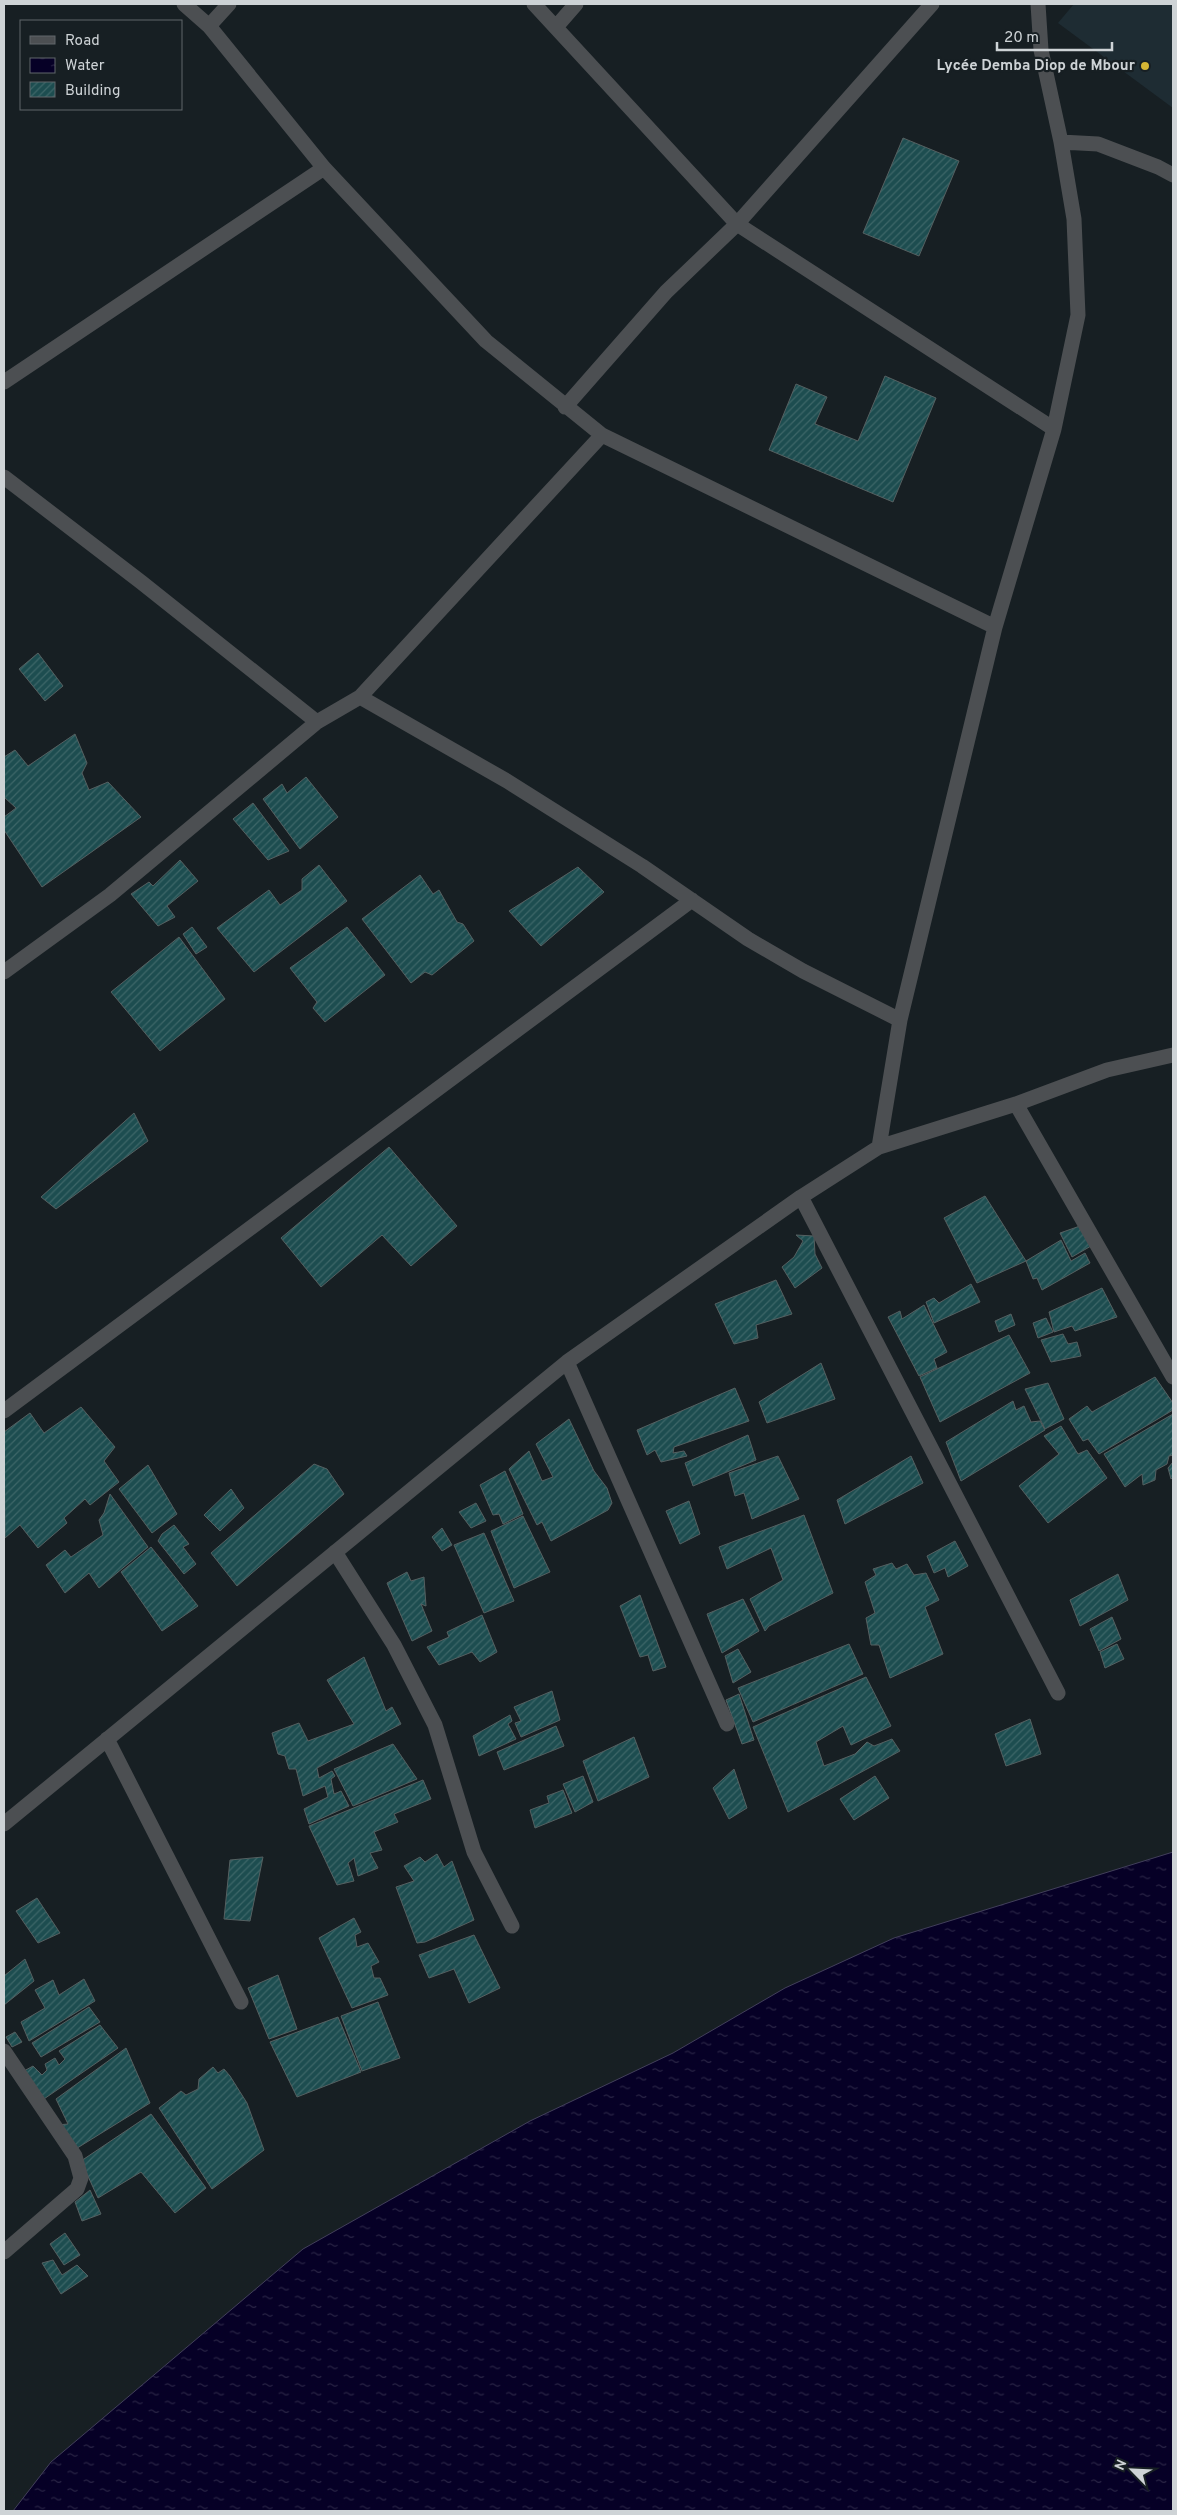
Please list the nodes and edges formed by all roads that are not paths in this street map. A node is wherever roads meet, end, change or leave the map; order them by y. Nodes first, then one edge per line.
1 (184, 4) edge
2 (229, 4) edge
3 (534, 4) edge
4 (576, 4) edge
5 (932, 4) edge
6 (1038, 4) edge
7 (209, 26) junction
8 (556, 27) junction
9 (1061, 142) junction
10 (324, 168) junction
11 (1173, 175) edge
12 (737, 224) junction
13 (4, 382) edge
14 (565, 407) junction
15 (1054, 429) junction
16 (602, 435) junction
17 (4, 477) edge
18 (995, 626) junction
19 (360, 697) junction
20 (317, 722) junction
21 (692, 900) junction
22 (4, 972) edge
23 (900, 1020) junction
24 (1173, 1055) edge
25 (1016, 1104) junction
26 (879, 1148) junction
27 (801, 1197) junction
28 (567, 1362) junction
29 (1173, 1377) edge
30 (4, 1411) edge
31 (334, 1552) junction
32 (1058, 1693) dead end
33 (727, 1724) dead end
34 (107, 1739) junction
35 (4, 1824) edge
36 (512, 1926) dead end
37 (241, 2002) dead end
38 (4, 2051) edge
39 (4, 2252) edge

1 - 7 street
2 - 7 street
3 - 8 street
4 - 8 street
5 - 12 street
6 - 9 street
7 - 10 street
8 - 12 street
9 - 11 street
9 - 15 street
10 - 13 street
10 - 14 street
12 - 14 street
12 - 15 street
14 - 16 street
15 - 18 street
16 - 18 street
16 - 19 street
17 - 20 street
18 - 23 street
19 - 20 street
19 - 21 street
20 - 22 street
21 - 23 street
21 - 30 street
23 - 26 street
24 - 25 street
25 - 26 street
25 - 29 street
26 - 27 street
27 - 28 street
27 - 32 street
28 - 31 street
28 - 33 street
31 - 34 street
31 - 36 street
34 - 35 street
34 - 37 street
38 - 39 street

